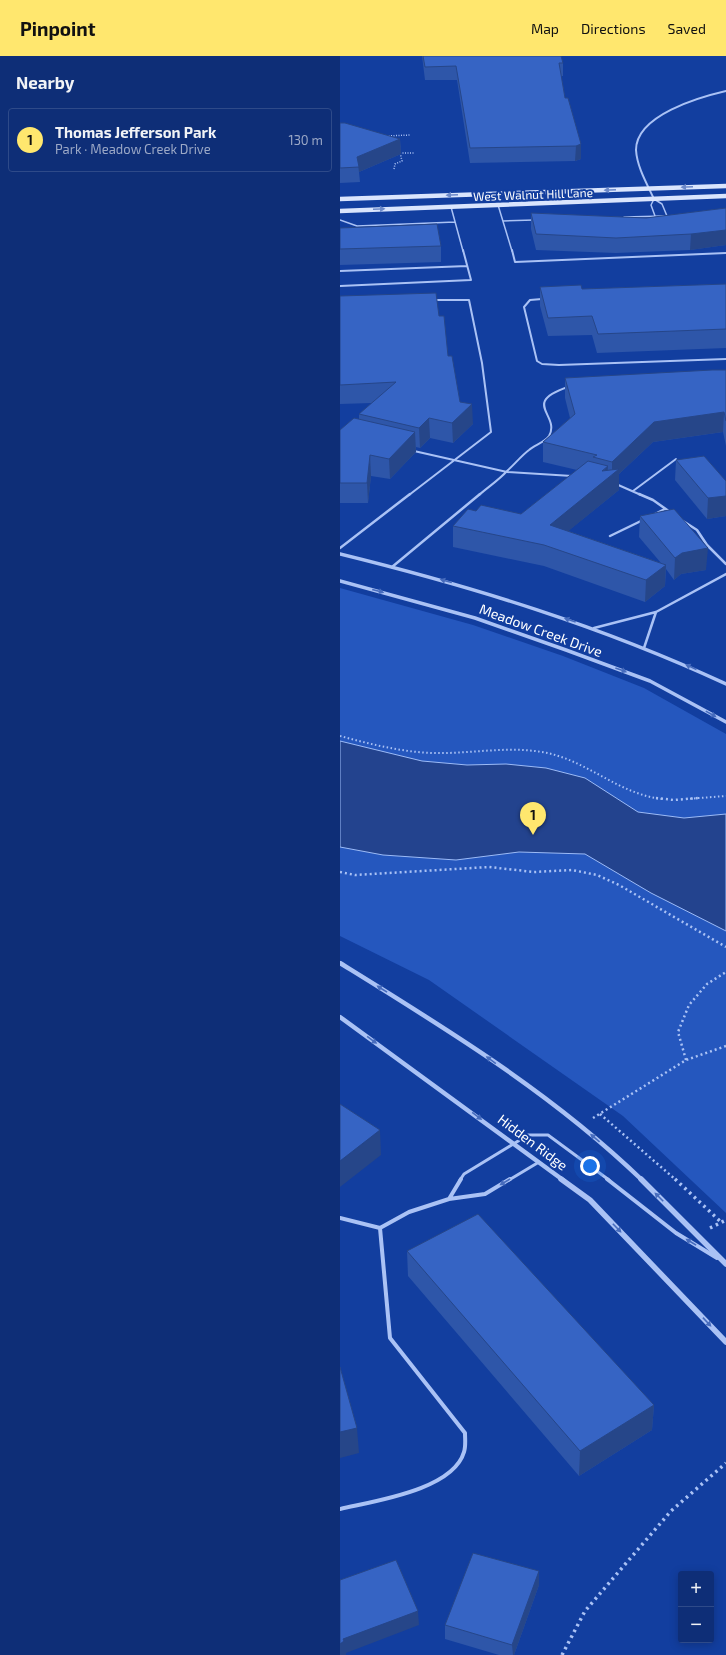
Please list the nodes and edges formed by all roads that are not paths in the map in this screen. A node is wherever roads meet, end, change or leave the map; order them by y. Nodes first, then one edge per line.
1 (726, 91) edge
2 (726, 186) edge
3 (649, 188) junction
4 (726, 196) edge
5 (340, 199) edge
6 (654, 199) junction
7 (498, 205) junction
8 (451, 207) junction
9 (340, 211) edge
10 (655, 216) junction
11 (667, 216) junction
12 (674, 216) edge
13 (623, 218) edge
14 (340, 220) edge
15 (535, 220) edge
16 (503, 221) junction
17 (455, 222) junction
18 (726, 254) edge
19 (467, 266) junction
20 (340, 271) edge
21 (340, 286) edge
22 (548, 299) edge
23 (426, 300) edge
24 (726, 359) edge
25 (574, 386) edge
26 (406, 449) edge
27 (676, 459) edge
28 (452, 461) junction
29 (507, 472) junction
30 (574, 477) edge
31 (611, 483) edge
32 (633, 491) junction
33 (665, 509) junction
34 (671, 513) edge
35 (651, 516) edge
36 (678, 517) edge
37 (644, 519) edge
38 (610, 536) dead end
39 (340, 548) edge
40 (340, 554) edge
41 (726, 564) edge
42 (392, 566) junction
43 (726, 574) edge
44 (340, 581) edge
45 (656, 612) junction
46 (594, 628) junction
47 (644, 648) junction
48 (726, 684) edge
49 (726, 722) edge
50 (340, 963) edge
51 (340, 1017) edge
52 (514, 1143) junction
53 (539, 1162) junction
54 (449, 1199) junction
55 (340, 1218) edge
56 (380, 1228) junction
57 (725, 1263) edge
58 (726, 1342) edge
59 (340, 1509) edge

1 - 3 street
2 -> 3 main road, West Walnut Hill Lane
3 -> 5 main road, West Walnut Hill Lane
3 - 6 street
4 - 6 main road, West Walnut Hill Lane
6 - 7 main road, West Walnut Hill Lane
6 - 10 lane
6 - 11 lane
7 - 8 main road, West Walnut Hill Lane
7 - 16 lane
9 -> 8 main road, West Walnut Hill Lane
8 - 17 lane
10 - 11 lane
10 - 13 lane
11 - 12 lane
14 - 17 lane
15 - 16 lane
16 - 18 lane
17 - 19 lane
19 - 20 lane
19 - 21 lane
22 - 24 lane
23 - 28 lane
25 - 29 lane
26 - 28 lane
27 - 32 lane
28 - 29 lane
28 - 39 lane
29 - 30 lane
29 - 42 lane
31 - 32 lane
32 - 33 lane
33 - 34 lane
33 - 35 lane
36 - 41 lane
37 - 38 lane
40 - 42 street, Meadow Creek Drive
46 -> 42 street, Meadow Creek Drive
43 - 45 lane
44 -> 49 street, Meadow Creek Drive
45 - 46 lane
45 - 47 lane
46 - 47 street, Meadow Creek Drive
48 -> 47 street, Meadow Creek Drive
57 -> 50 street
51 -> 52 street, Hidden Ridge
52 - 53 street, Hidden Ridge
52 - 54 lane
57 -> 52 lane
53 -> 54 lane
53 -> 58 street, Hidden Ridge
54 - 56 lane
55 - 56 lane
56 - 59 lane

